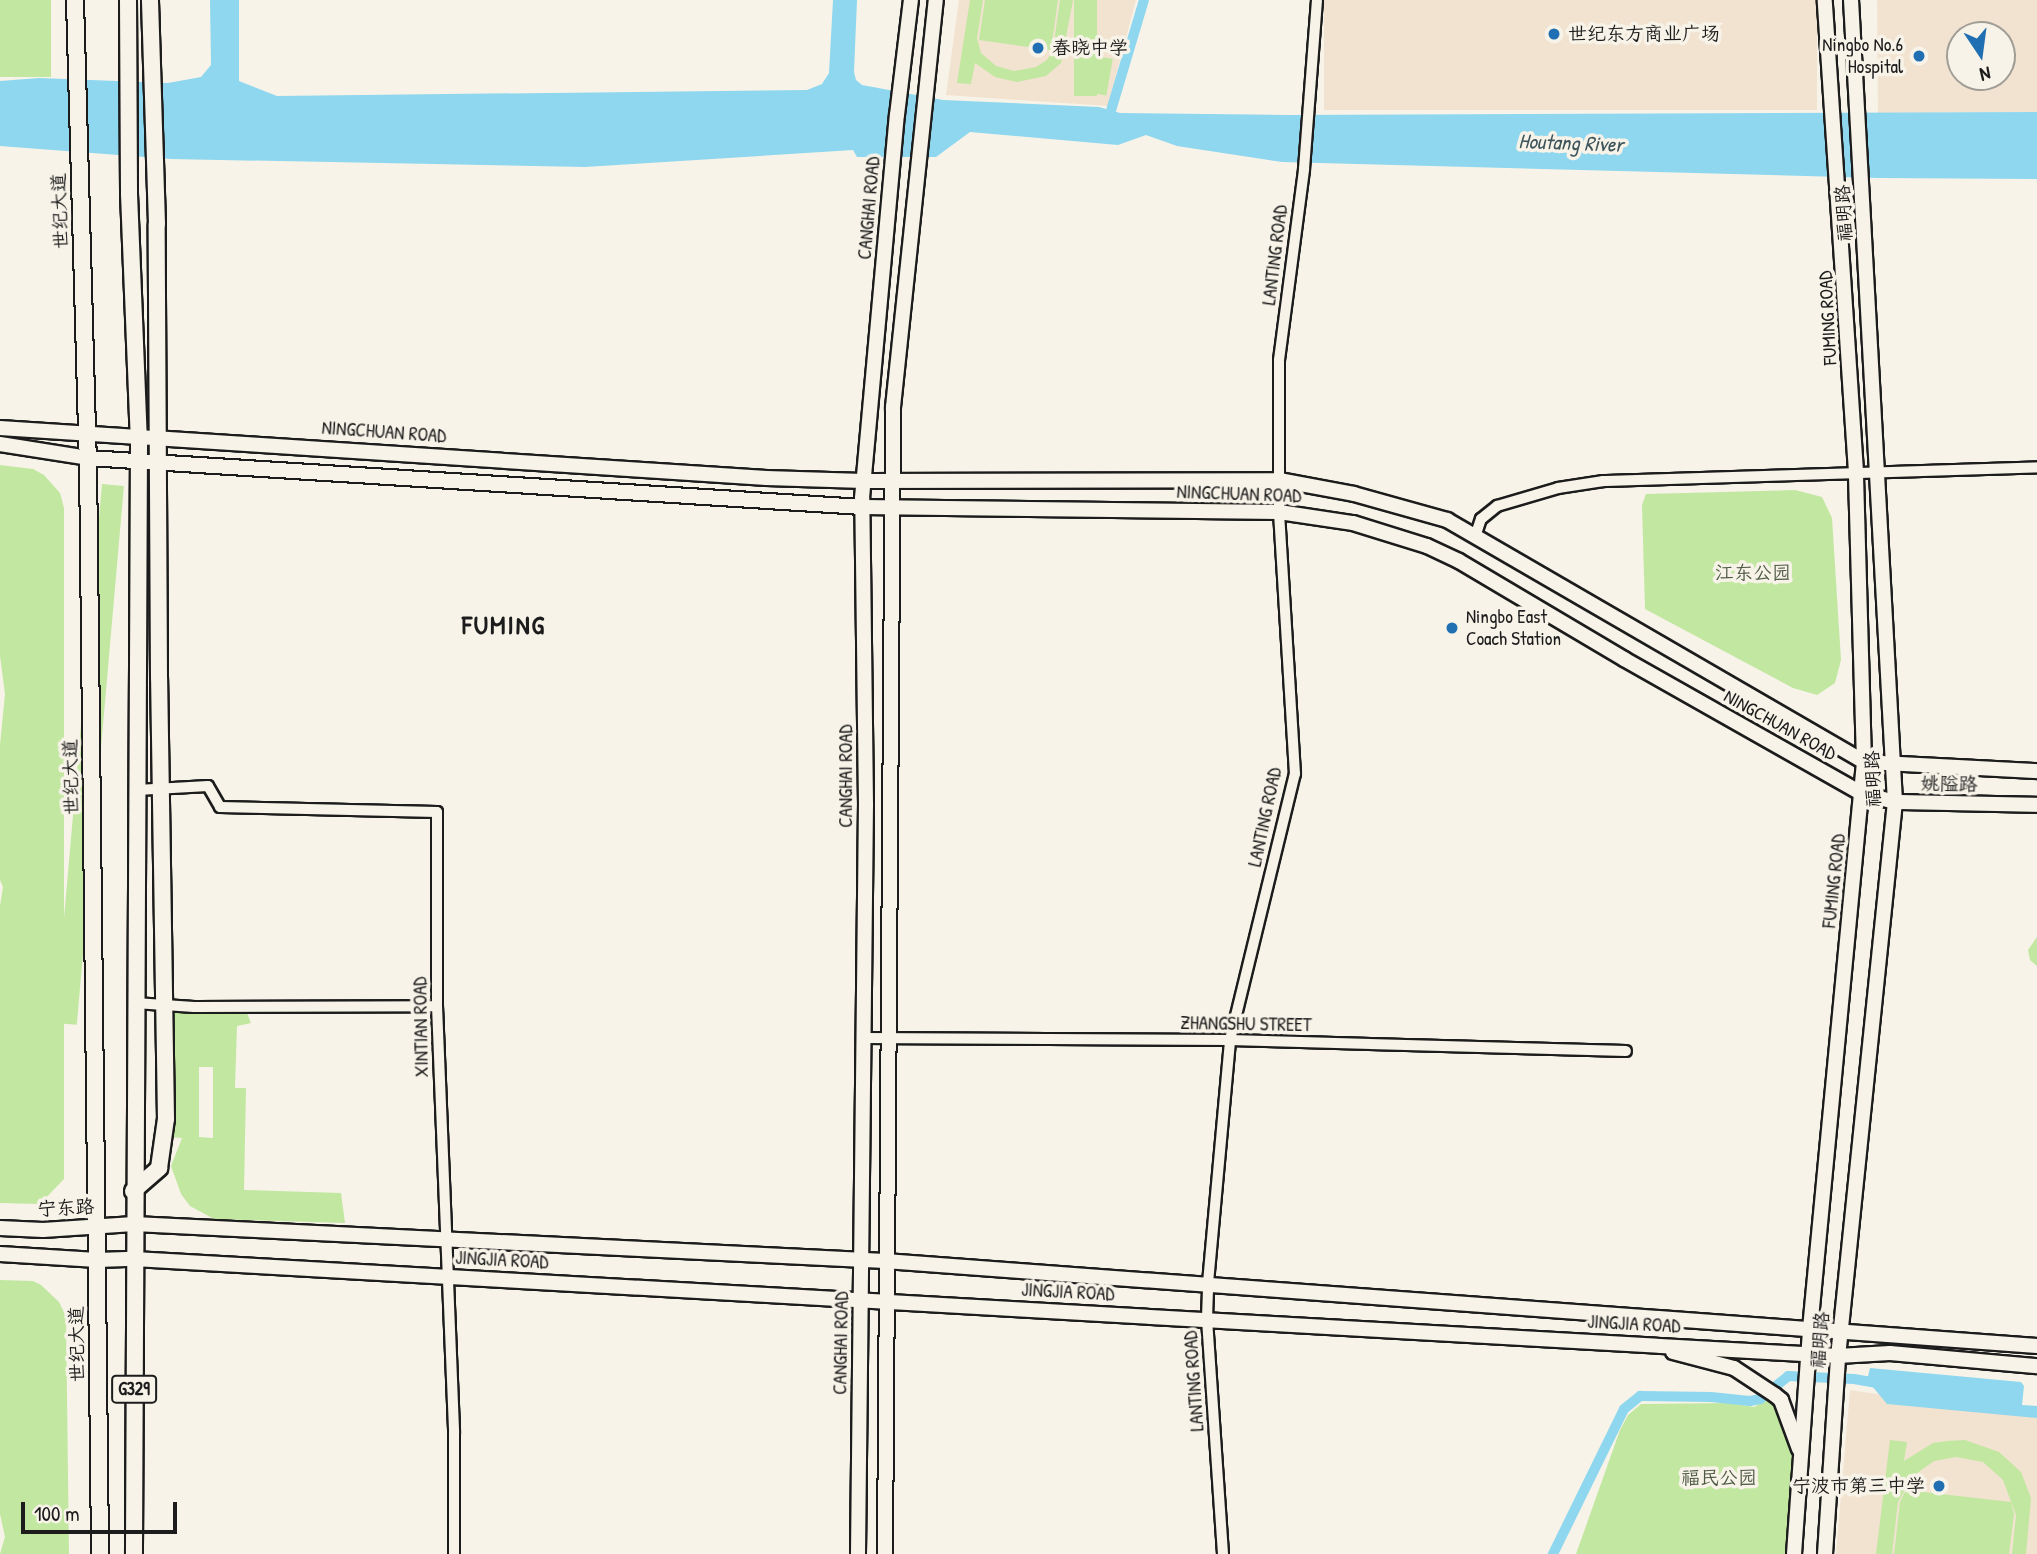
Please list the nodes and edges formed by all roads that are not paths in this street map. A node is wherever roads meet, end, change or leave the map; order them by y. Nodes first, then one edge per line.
1 (75, 0) edge
2 (128, 0) edge
3 (150, 0) edge
4 (911, 0) edge
5 (936, 0) edge
6 (1317, 0) edge
7 (1825, 0) edge
8 (1851, 0) edge
9 (1841, 211) joint
10 (2, 428) edge
11 (88, 433) junction
12 (138, 436) junction
13 (158, 436) junction
14 (0, 444) edge
15 (88, 458) junction
16 (139, 462) junction
17 (158, 463) junction
18 (2037, 467) edge
19 (1877, 471) junction
20 (1856, 472) junction
21 (892, 480) junction
22 (864, 481) junction
23 (1279, 481) junction
24 (862, 508) junction
25 (892, 508) junction
26 (1279, 512) junction
27 (1475, 537) junction
28 (1864, 762) junction
29 (1892, 765) junction
30 (2037, 771) edge
31 (161, 789) junction
32 (137, 790) junction
33 (1861, 793) junction
34 (1895, 802) junction
35 (2037, 806) edge
36 (135, 1003) junction
37 (164, 1005) junction
38 (437, 1006) junction
39 (865, 1038) junction
40 (888, 1039) junction
41 (1230, 1040) junction
42 (1626, 1051) dead end
43 (133, 1191) junction
44 (134, 1224) junction
45 (96, 1226) junction
46 (0, 1228) edge
47 (444, 1239) junction
48 (0, 1254) edge
49 (134, 1259) junction
50 (861, 1260) junction
51 (97, 1261) junction
52 (885, 1261) junction
53 (449, 1277) junction
54 (1208, 1283) junction
55 (860, 1300) junction
56 (885, 1301) junction
57 (1207, 1318) junction
58 (1810, 1329) junction
59 (1840, 1331) junction
60 (1641, 1344) junction
61 (2037, 1346) edge
62 (1809, 1354) junction
63 (1838, 1356) junction
64 (2037, 1366) edge
65 (1801, 1455) junction
66 (100, 1554) edge
67 (134, 1554) edge
68 (454, 1554) edge
69 (858, 1554) edge
70 (885, 1554) edge
71 (1223, 1554) edge
72 (1794, 1554) edge
73 (1825, 1554) edge

1 - 11 highway, 世纪大道
2 - 12 highway
3 - 13 highway
4 - 22 main road, CANGHAI ROAD
5 - 21 main road
6 - 23 street, LANTING ROAD
7 - 9 main road, 福明路
8 - 19 main road, 福明路
9 - 20 main road, FUMING ROAD
10 - 11 main road, NINGCHUAN ROAD
11 - 12 main road, NINGCHUAN ROAD
11 - 15 highway, 世纪大道
12 - 13 main road, NINGCHUAN ROAD
12 - 16 highway
13 - 17 highway
13 - 22 main road, NINGCHUAN ROAD
14 - 15 main road, NINGCHUAN ROAD
15 - 16 main road, NINGCHUAN ROAD
15 - 45 highway, 世纪大道
16 - 17 main road, NINGCHUAN ROAD
16 - 32 highway
17 - 24 main road, NINGCHUAN ROAD
17 - 31 highway
18 - 19 street
19 - 20 street
19 - 29 main road, 福明路
20 - 27 street
20 - 28 main road, FUMING ROAD
21 - 22 main road, NINGCHUAN ROAD
21 - 23 main road, NINGCHUAN ROAD
21 - 25 main road
22 - 24 main road, CANGHAI ROAD
23 - 26 street, LANTING ROAD
23 - 27 main road, NINGCHUAN ROAD
24 - 25 main road, NINGCHUAN ROAD
24 - 39 main road, CANGHAI ROAD
25 - 26 main road, NINGCHUAN ROAD
25 - 40 main road
26 - 33 main road, NINGCHUAN ROAD
26 - 41 street, LANTING ROAD
27 - 28 main road, NINGCHUAN ROAD
28 - 29 main road, 姚隘路
28 - 33 main road, FUMING ROAD
29 - 30 main road, 姚隘路
29 - 34 main road, 福明路
31 - 32 street, XINTIAN ROAD
31 - 37 highway
31 - 38 street, XINTIAN ROAD
32 - 36 highway
33 - 34 main road, 姚隘路
33 - 58 main road, FUMING ROAD
34 - 35 main road, 姚隘路
34 - 59 main road, 福明路
36 - 37 street
36 - 43 highway
37 - 38 street
37 - 43 highway
38 - 47 street, XINTIAN ROAD
39 - 40 street, ZHANGSHU STREET
39 - 50 main road, CANGHAI ROAD
40 - 41 street, ZHANGSHU STREET
40 - 52 main road
41 - 42 street, ZHANGSHU STREET
41 - 54 street, LANTING ROAD
43 - 44 highway
44 - 45 main road, 宁东路
44 - 47 main road, JINGJIA ROAD
44 - 49 highway, G329
45 - 46 main road, 宁东路
45 - 51 highway, 世纪大道
47 - 50 main road, JINGJIA ROAD
47 - 53 street, XINTIAN ROAD
48 - 51 main road
49 - 51 main road, JINGJIA ROAD
49 - 53 main road, JINGJIA ROAD
49 - 67 highway, G329
50 - 52 main road, JINGJIA ROAD
50 - 55 main road, CANGHAI ROAD
51 - 66 highway, 世纪大道 / G329
52 - 54 main road, JINGJIA ROAD
52 - 56 main road
53 - 55 main road, JINGJIA ROAD
53 - 68 street, XINTIAN ROAD
54 - 57 street, LANTING ROAD
54 - 58 main road, JINGJIA ROAD
55 - 56 main road, JINGJIA ROAD
55 - 69 main road, CANGHAI ROAD
56 - 57 main road, JINGJIA ROAD
56 - 70 main road
57 - 60 main road, JINGJIA ROAD
57 - 71 street, LANTING ROAD
58 - 59 main road, JINGJIA ROAD
58 - 62 main road, FUMING ROAD
59 - 61 main road, JINGJIA ROAD
59 - 63 main road, 福明路
60 - 62 main road, JINGJIA ROAD
60 - 65 main road
62 - 63 main road, JINGJIA ROAD
62 - 65 main road, FUMING ROAD
63 - 64 main road, JINGJIA ROAD
63 - 73 main road, 福明路
65 - 72 main road, FUMING ROAD

